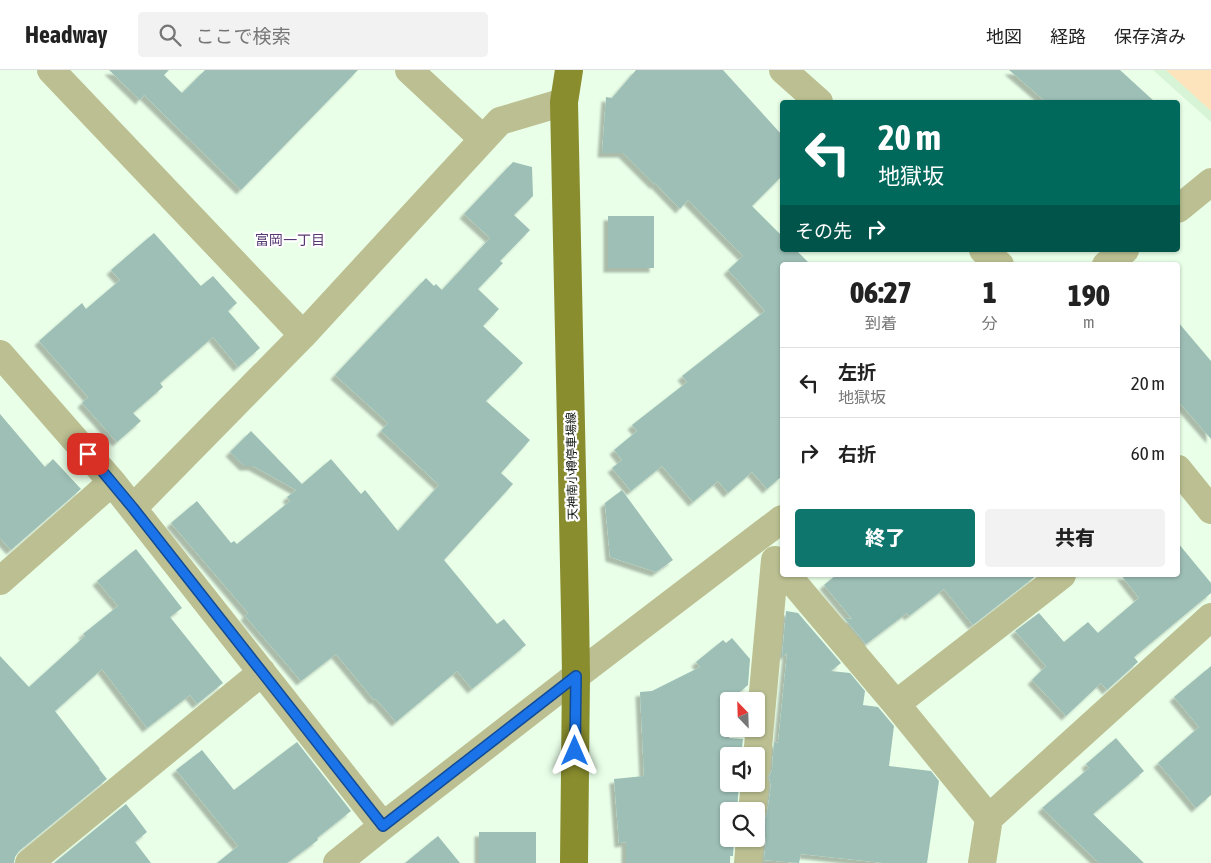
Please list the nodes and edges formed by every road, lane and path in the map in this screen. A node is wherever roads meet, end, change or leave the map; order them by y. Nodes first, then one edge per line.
1 (51, 70) edge
2 (409, 70) edge
3 (569, 70) edge
4 (783, 70) edge
5 (817, 100) edge
6 (564, 102) junction
7 (483, 140) junction
8 (1211, 182) edge
9 (1180, 207) edge
10 (985, 252) edge
11 (1122, 252) edge
12 (997, 262) edge
13 (1110, 262) edge
14 (303, 336) junction
15 (0, 354) edge
16 (1180, 477) edge
17 (112, 482) junction
18 (133, 508) junction
19 (1211, 510) edge
20 (780, 521) edge
21 (757, 539) junction
22 (780, 566) edge
23 (781, 577) edge
24 (790, 577) edge
25 (1059, 577) edge
26 (0, 581) edge
27 (1211, 617) edge
28 (262, 672) junction
29 (576, 676) junction
30 (896, 704) junction
31 (759, 747) edge
32 (989, 818) junction
33 (383, 826) junction
34 (749, 847) edge
35 (29, 863) edge
36 (337, 863) edge
37 (574, 863) edge
38 (748, 863) edge
39 (982, 863) edge

1 - 14 street
2 - 7 street
3 - 6 main road, 天神南小樽停車場線
4 - 5 street
6 - 7 street
6 - 29 main road, 天神南小樽停車場線
7 - 14 street
8 - 9 street
10 - 12 street
11 - 13 street
14 - 18 street
15 - 17 street
16 - 19 street
17 - 18 street
17 - 26 street
18 - 28 street
20 - 21 street
21 - 22 street
21 - 29 street
23 - 31 street
24 - 30 street
25 - 30 street
27 - 32 street
28 - 33 street
28 - 35 street
29 - 33 street
29 - 37 main road, 天神南小樽停車場線
30 - 32 street
32 - 39 street
33 - 36 street
34 - 38 street

